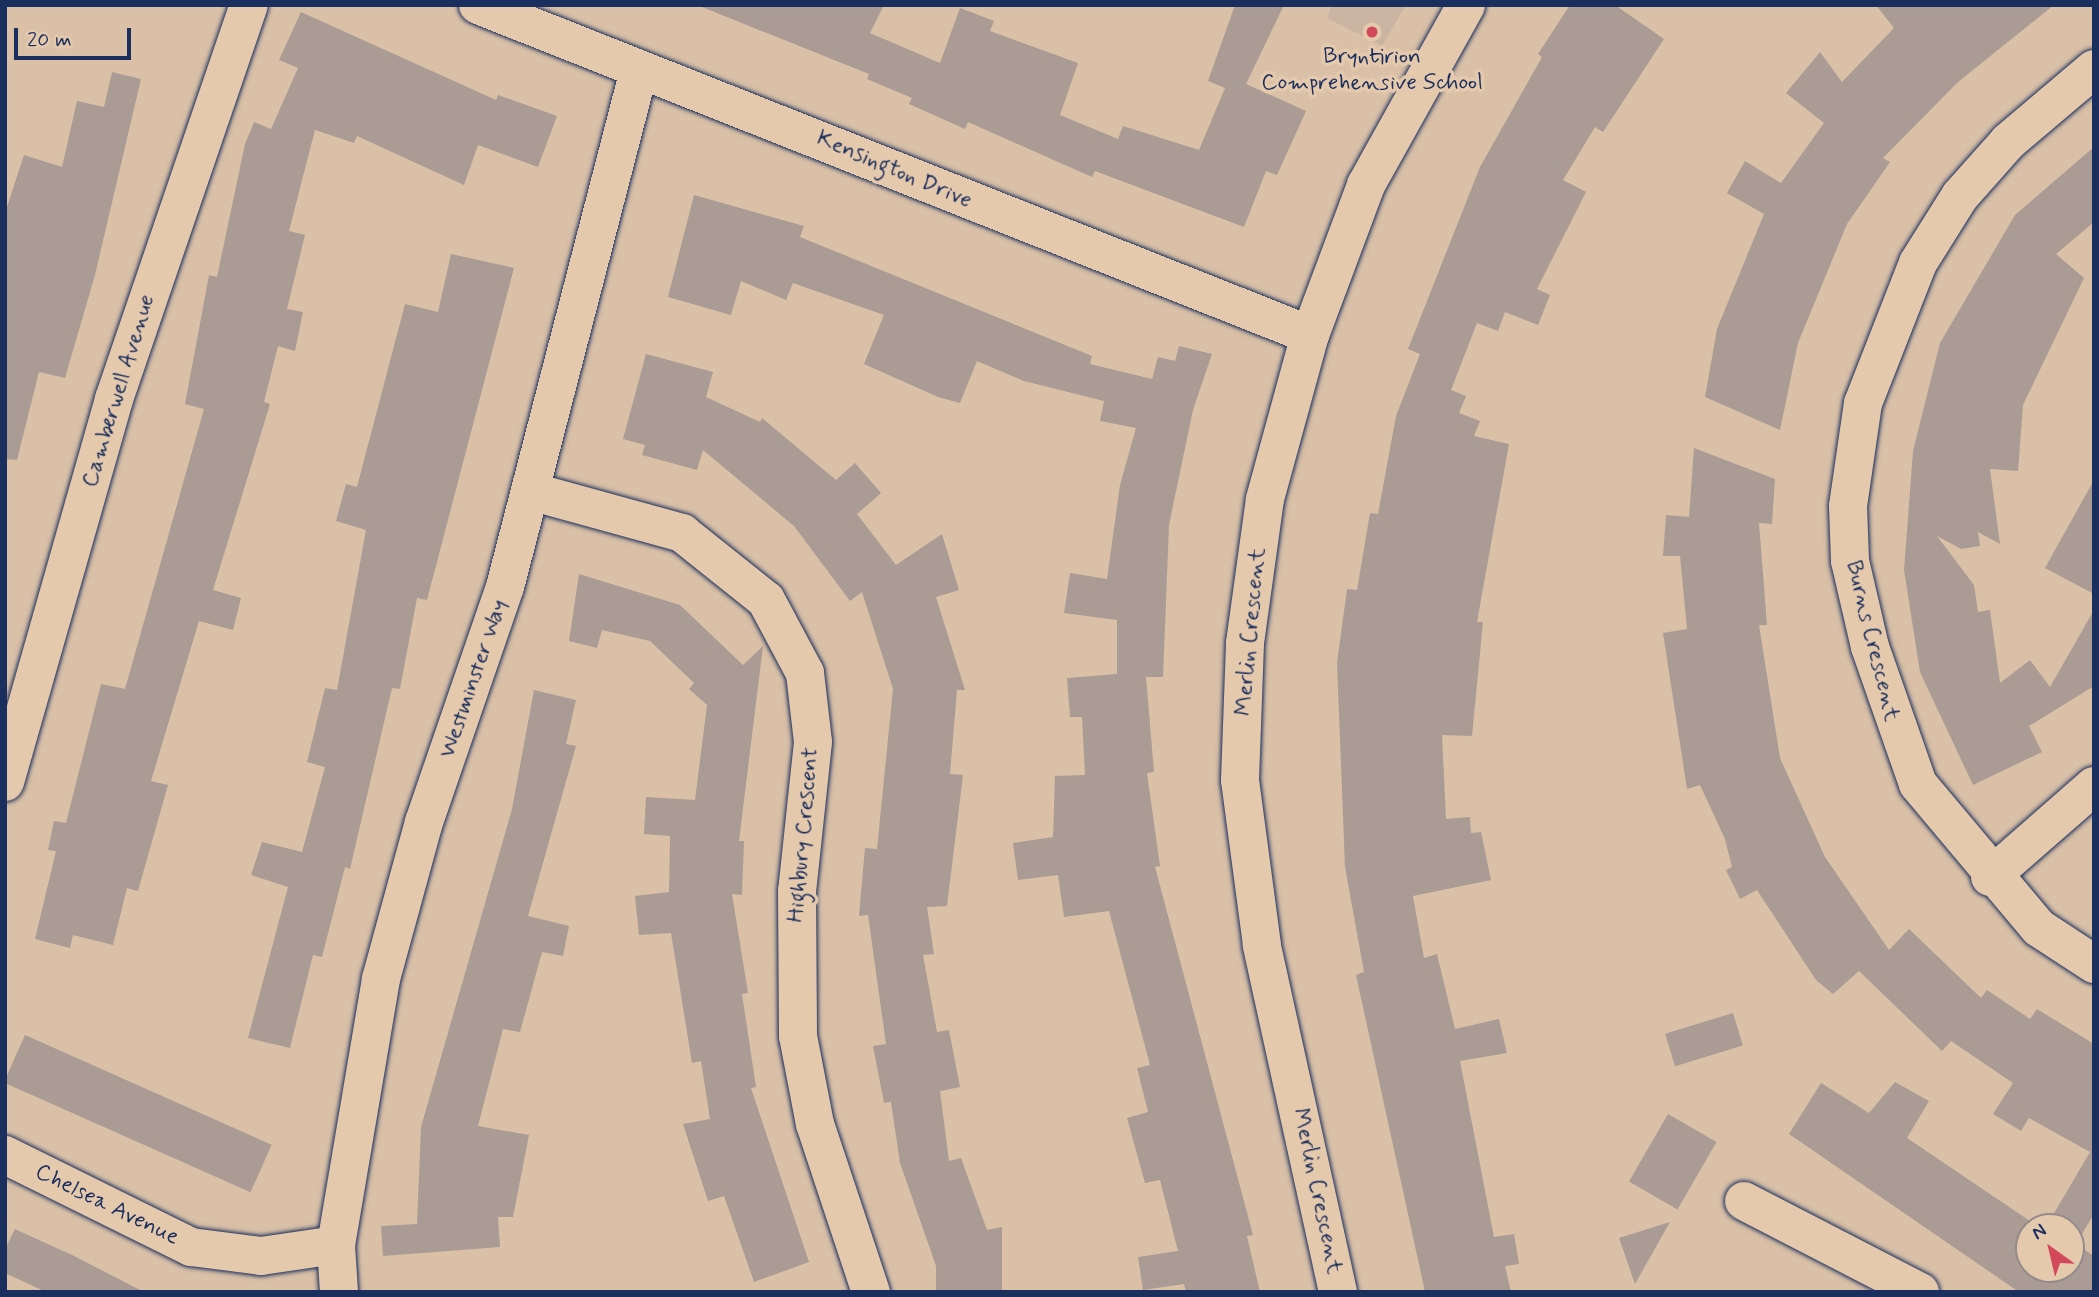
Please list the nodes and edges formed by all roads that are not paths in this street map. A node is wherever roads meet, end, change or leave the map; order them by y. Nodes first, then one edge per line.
1 (248, 5) edge
2 (478, 5) edge
3 (1466, 5) edge
4 (2094, 69) edge
5 (639, 70) junction
6 (1310, 335) junction
7 (530, 491) junction
8 (5, 782) edge
9 (2094, 786) edge
10 (1990, 877) junction
11 (2094, 964) edge
12 (5, 1155) edge
13 (1744, 1201) dead end
14 (336, 1245) junction
15 (339, 1292) edge
16 (872, 1292) edge
17 (1338, 1292) edge
18 (1920, 1292) edge

1 - 8 street, Camberwell Avenue
2 - 5 street, Kensington Drive
3 - 6 street, Merlin Crescent
4 - 10 street, Burns Crescent
5 - 6 street, Kensington Drive
5 - 7 street, Westminster Way
6 - 17 street, Merlin Crescent
7 - 14 street, Westminster Way
7 - 16 street, Highbury Crescent
9 - 10 street
10 - 11 street, Burns Crescent
12 - 14 street, Chelsea Avenue
13 - 18 street
14 - 15 street, Westminster Way

